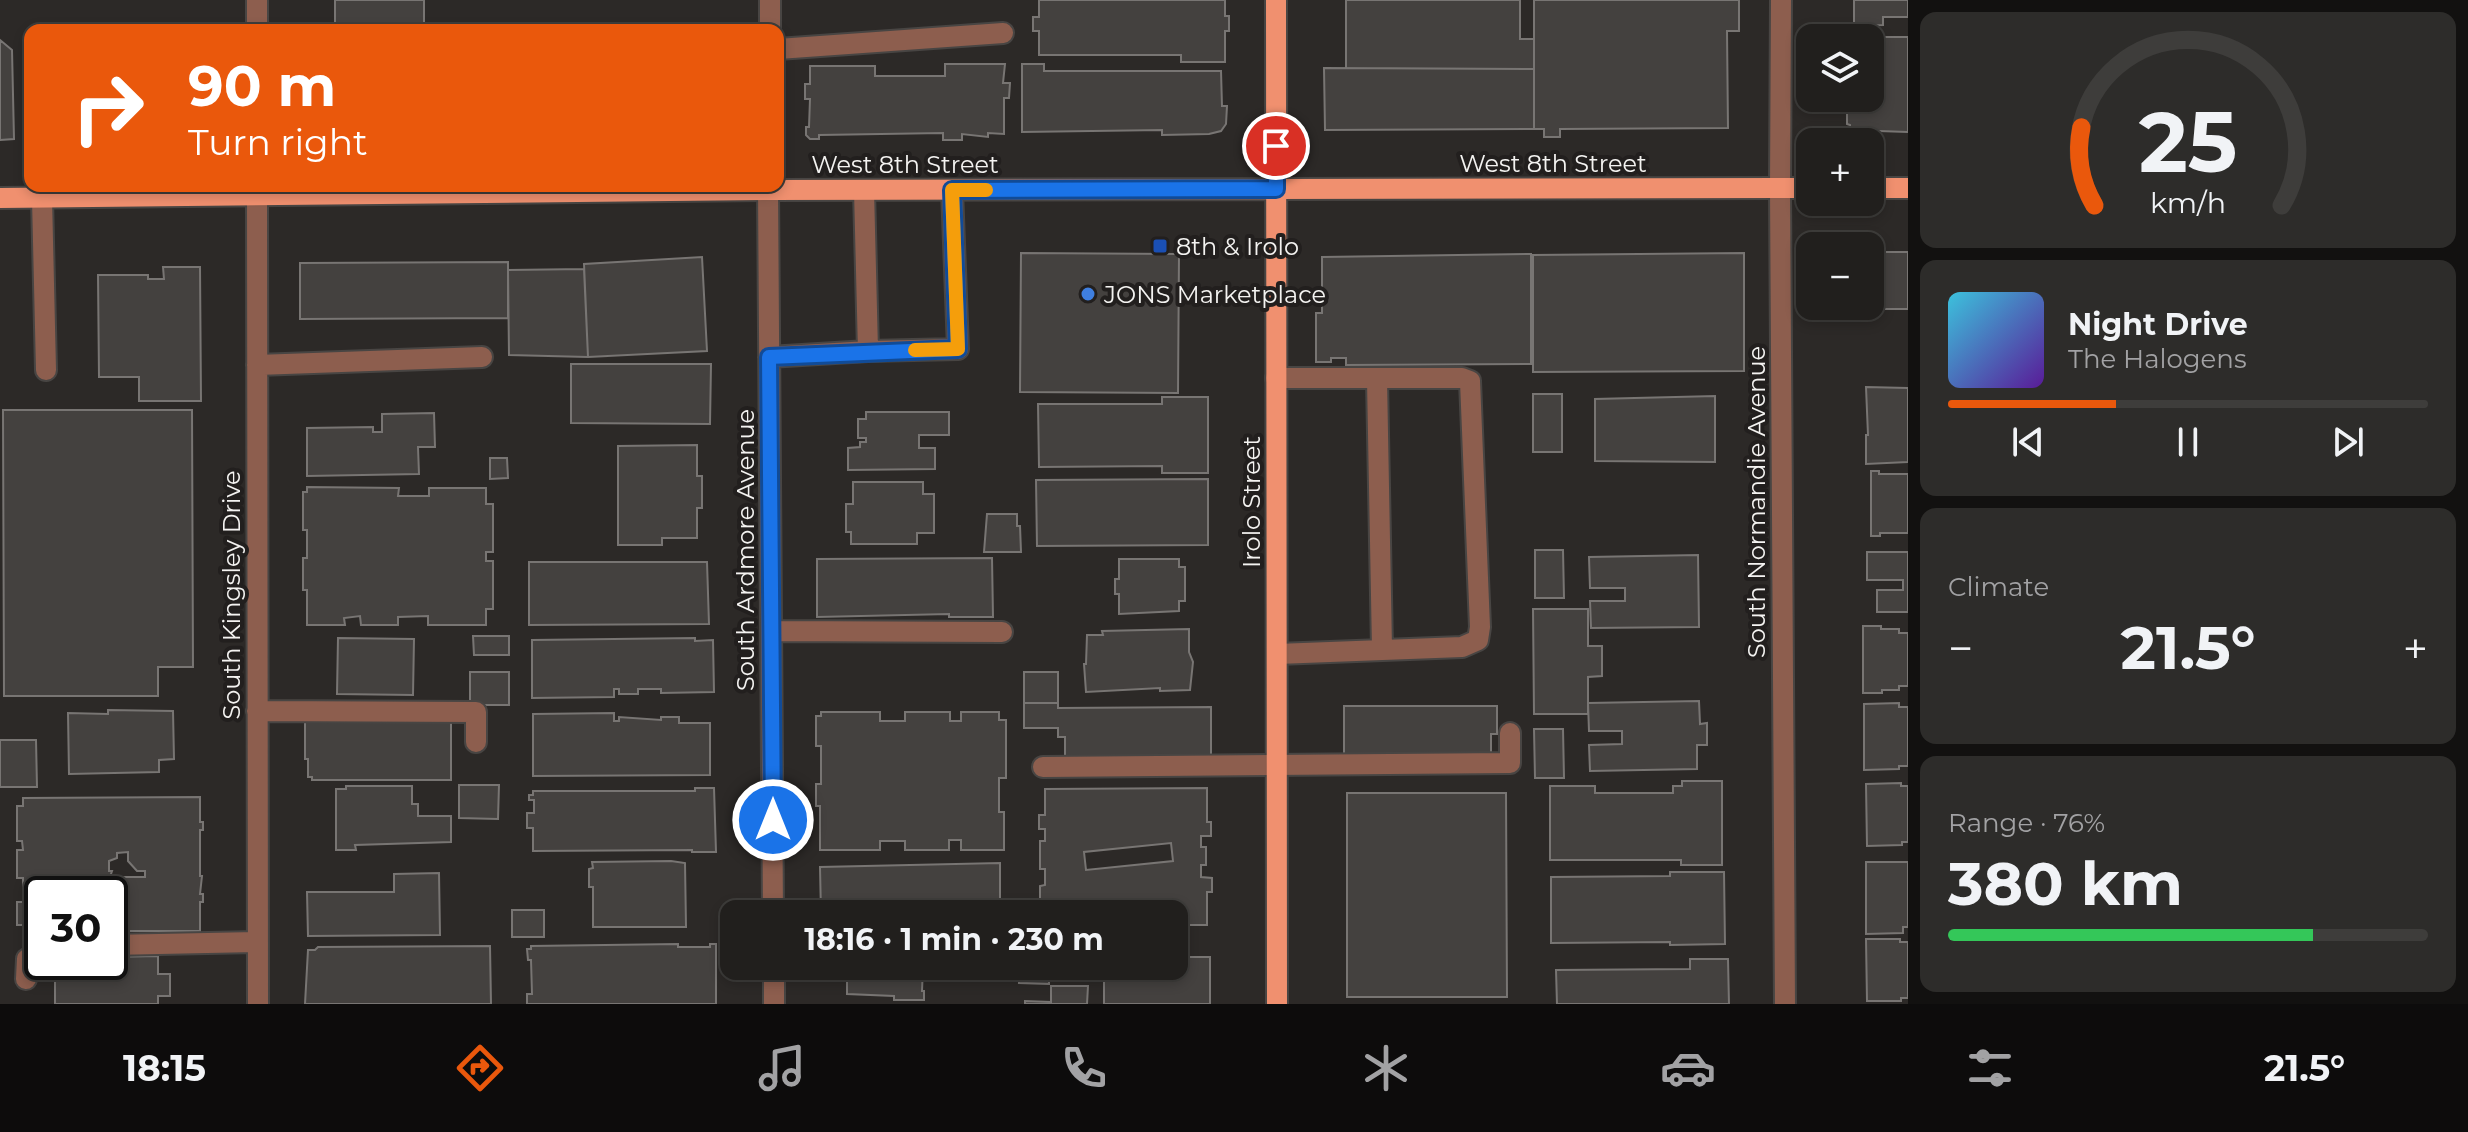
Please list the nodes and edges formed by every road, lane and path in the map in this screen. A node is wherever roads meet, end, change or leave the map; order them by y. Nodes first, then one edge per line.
1 (257, 0) edge
2 (770, 0) edge
3 (1276, 0) edge
4 (1781, 0) edge
5 (257, 24) edge
6 (770, 24) edge
7 (1003, 33) dead end
8 (784, 49) edge
9 (784, 188) edge
10 (1780, 188) junction
11 (1796, 188) edge
12 (1884, 188) edge
13 (1908, 188) edge
14 (1276, 189) junction
15 (864, 190) junction
16 (952, 190) junction
17 (149, 192) edge
18 (257, 192) edge
19 (768, 192) edge
20 (51, 194) edge
21 (0, 198) edge
22 (868, 351) junction
23 (482, 357) dead end
24 (769, 357) junction
25 (257, 365) junction
26 (46, 370) dead end
27 (1276, 378) junction
28 (1377, 379) junction
29 (771, 631) junction
30 (1002, 632) dead end
31 (1382, 649) junction
32 (1277, 654) junction
33 (257, 711) junction
34 (1510, 733) dead end
35 (476, 742) dead end
36 (1277, 766) junction
37 (1043, 767) dead end
38 (773, 900) edge
39 (257, 942) junction
40 (128, 945) edge
41 (774, 980) edge
42 (258, 1004) edge
43 (774, 1004) edge
44 (1277, 1004) edge
45 (1785, 1004) edge

1 - 5 street
2 - 6 street
3 - 14 main road, Irolo Street
4 - 10 street, South Normandie Avenue
7 - 8 street
9 - 15 main road, West 8th Street
10 - 11 main road, West 8th Street
10 - 14 main road, West 8th Street
10 - 45 street, South Normandie Avenue
12 - 13 main road
14 - 16 main road, West 8th Street
14 - 27 main road, Irolo Street
15 - 16 main road, West 8th Street
15 - 22 street
16 - 22 street
17 - 18 main road, West 8th Street
17 - 20 main road, West 8th Street
18 - 25 street, South Kingsley Drive
19 - 24 street, South Ardmore Avenue
20 - 21 main road, West 8th Street
20 - 26 street
22 - 24 street
23 - 25 street
24 - 29 street, South Ardmore Avenue
25 - 33 street, South Kingsley Drive
27 - 28 street
27 - 32 main road, Irolo Street
28 - 31 street
28 - 31 street
29 - 30 street
29 - 38 street, South Ardmore Avenue
31 - 32 street
32 - 36 main road, Irolo Street
33 - 35 street
33 - 39 street, South Kingsley Drive
34 - 36 street
36 - 37 street
36 - 44 main road, Irolo Street
39 - 40 street
39 - 42 street, South Kingsley Drive
41 - 43 street

